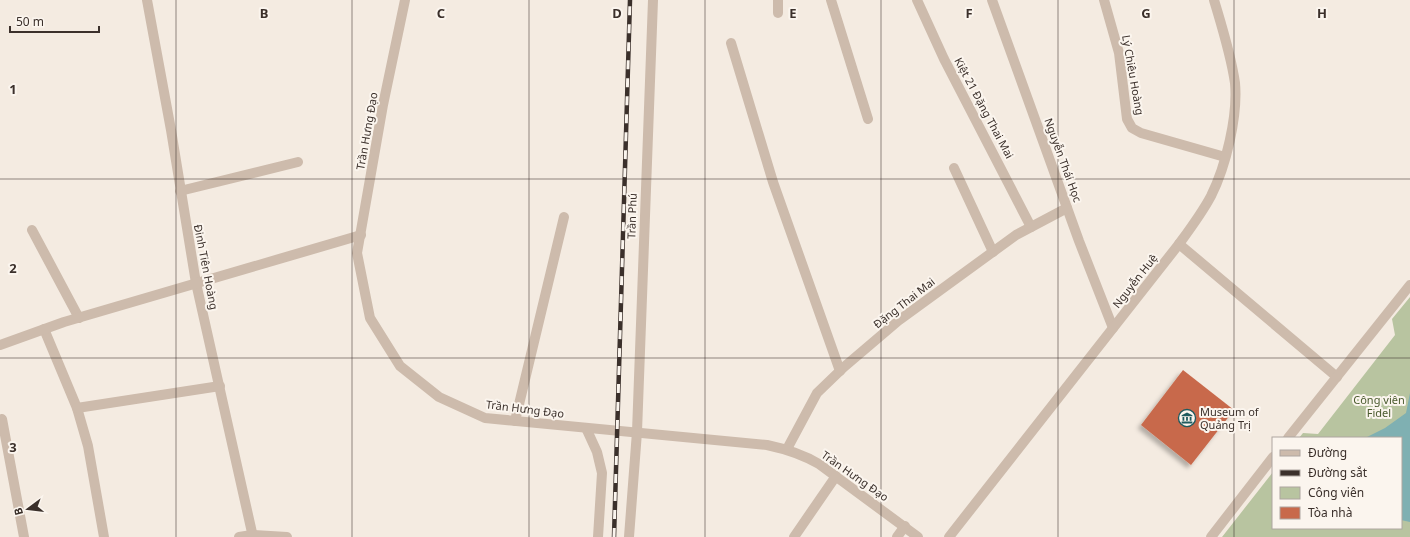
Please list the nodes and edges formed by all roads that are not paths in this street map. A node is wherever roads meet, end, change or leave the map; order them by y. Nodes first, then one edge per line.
1 (147, 0) edge
2 (405, 0) edge
3 (653, 0) edge
4 (778, 0) edge
5 (831, 0) edge
6 (917, 0) edge
7 (992, 0) edge
8 (1104, 0) edge
9 (1214, 0) edge
10 (778, 13) dead end
11 (731, 43) dead end
12 (868, 119) dead end
13 (1225, 156) junction
14 (298, 162) dead end
15 (954, 168) dead end
16 (180, 191) junction
17 (1068, 208) junction
18 (564, 216) dead end
19 (1031, 227) junction
20 (32, 230) dead end
21 (361, 235) junction
22 (1179, 244) junction
23 (993, 252) junction
24 (196, 283) junction
25 (1410, 285) edge
26 (79, 318) junction
27 (1113, 328) junction
28 (44, 329) junction
29 (0, 346) edge
30 (840, 371) junction
31 (1337, 377) junction
32 (220, 386) junction
33 (77, 408) junction
34 (2, 420) dead end
35 (515, 421) junction
36 (586, 428) junction
37 (637, 432) junction
38 (1289, 437) edge
39 (787, 449) junction
40 (1272, 458) edge
41 (836, 476) junction
42 (905, 526) junction
43 (252, 536) edge
44 (24, 537) edge
45 (104, 537) edge
46 (239, 537) edge
47 (287, 537) edge
48 (598, 537) edge
49 (629, 537) edge
50 (794, 537) edge
51 (897, 537) edge
52 (918, 537) edge
53 (949, 537) edge
54 (1211, 537) edge

1 - 16 street, Đinh Tiên Hoàng
2 - 21 street, Trần Hưng Đạo
3 - 37 street, Trần Phú
4 - 10 street
5 - 12 street
6 - 19 street, Kiệt 21 Đặng Thai Mai
7 - 17 street, Nguyễn Thái Học
8 - 13 street, Lý Chiêu Hoàng
9 - 13 street, Nguyễn Huệ
11 - 30 street
13 - 22 street, Nguyễn Huệ
14 - 16 street
15 - 23 street
16 - 24 street, Đinh Tiên Hoàng
17 - 19 street, Đặng Thai Mai
17 - 27 street, Nguyễn Thái Học
18 - 35 street
19 - 23 street, Đặng Thai Mai
20 - 26 street
21 - 24 street
21 - 35 street, Trần Hưng Đạo
22 - 27 street, Nguyễn Huệ
22 - 31 street
23 - 30 street, Đặng Thai Mai
24 - 26 street
24 - 32 street, Đinh Tiên Hoàng
25 - 31 street
26 - 28 street
27 - 53 street, Nguyễn Huệ
28 - 29 street
28 - 33 street
30 - 39 street, Đặng Thai Mai
31 - 38 street
32 - 33 street
32 - 43 street, Đinh Tiên Hoàng
33 - 45 street
34 - 44 street
35 - 36 street, Trần Hưng Đạo
36 - 37 street, Trần Hưng Đạo
36 - 48 street
37 - 39 street, Trần Hưng Đạo
37 - 49 street, Trần Phú
39 - 41 street, Trần Hưng Đạo
40 - 54 street
41 - 42 street, Trần Hưng Đạo
41 - 50 street
42 - 51 street
42 - 52 street, Trần Hưng Đạo
43 - 46 street
43 - 47 street

